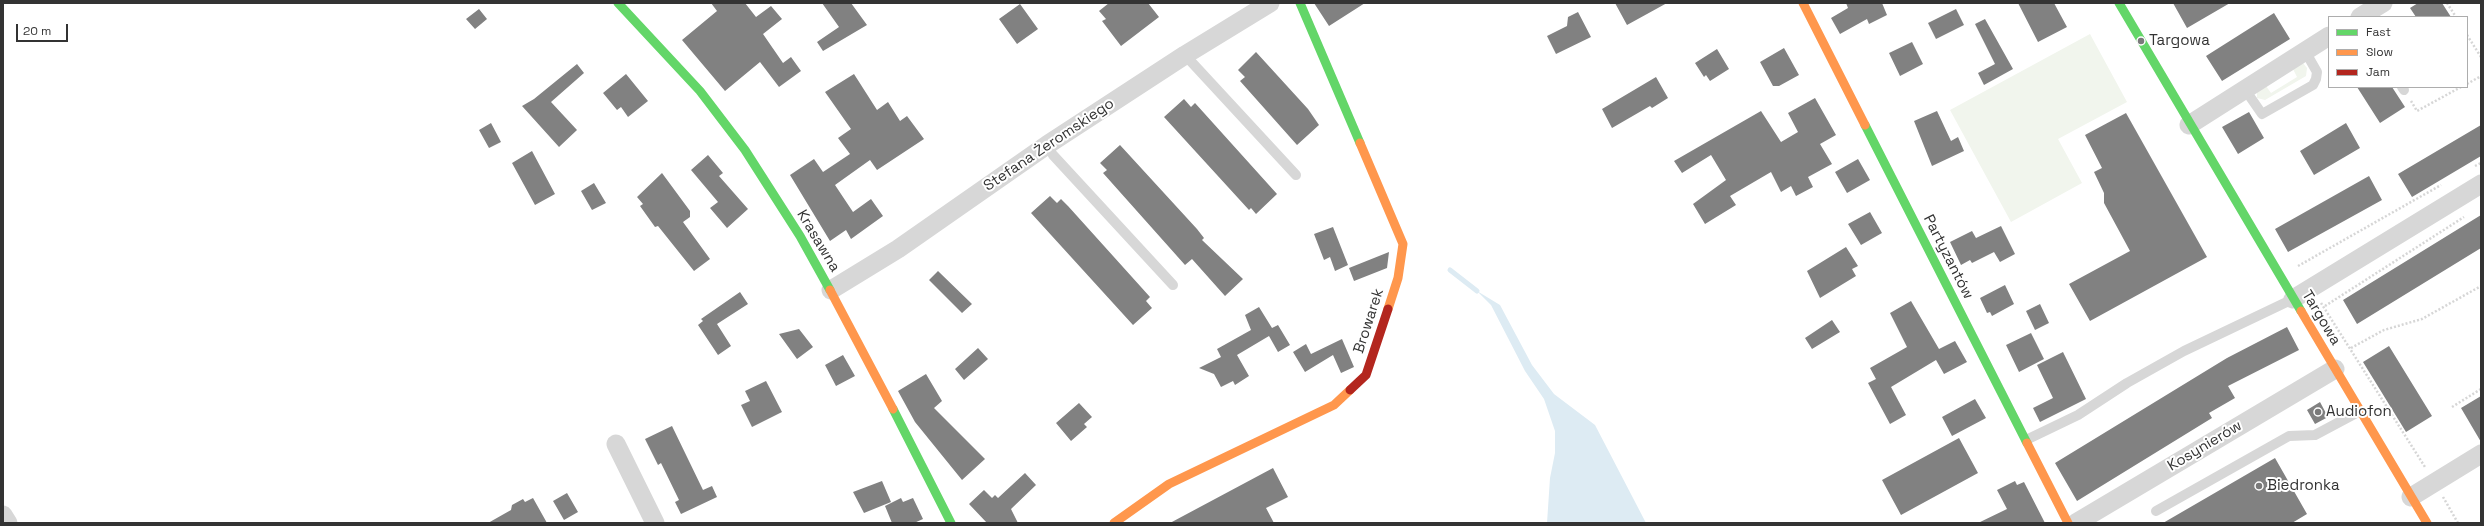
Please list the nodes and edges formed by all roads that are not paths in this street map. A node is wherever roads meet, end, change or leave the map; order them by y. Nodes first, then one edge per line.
1 (618, 3) edge
2 (1270, 3) edge
3 (1300, 3) edge
4 (1803, 3) edge
5 (2118, 3) edge
6 (2383, 3) edge
7 (2362, 16) edge
8 (2328, 37) edge
9 (2305, 51) junction
10 (1185, 55) junction
11 (2244, 88) junction
12 (2189, 125) junction
13 (1047, 145) junction
14 (1296, 175) dead end
15 (2481, 184) edge
16 (1173, 285) dead end
17 (831, 290) junction
18 (2300, 294) junction
19 (2335, 369) junction
20 (2360, 411) junction
21 (2026, 440) junction
22 (616, 444) dead end
23 (2481, 454) edge
24 (2411, 497) junction
25 (2156, 511) dead end
26 (3, 515) edge
27 (8, 523) edge
28 (655, 523) edge
29 (950, 523) edge
30 (1114, 523) edge
31 (2068, 523) edge
32 (2076, 523) edge
33 (2427, 523) edge

1 - 17 street, Krasawna
2 - 10 street, Stefana Żeromskiego
3 - 30 street, Browarek
4 - 21 street, Partyzantów
5 - 12 street, Targowa
6 - 7 street
8 - 9 street
9 - 11 street
9 - 11 lane
10 - 13 street, Stefana Żeromskiego
10 - 14 lane
11 - 12 street
12 - 18 street, Targowa
13 - 16 lane
13 - 17 street, Stefana Żeromskiego
15 - 18 street
17 - 29 street, Krasawna
18 - 19 street, Targowa
18 - 21 lane
19 - 20 street, Targowa
19 - 32 street, Kosynierów
20 - 24 street, Targowa
20 - 25 lane
21 - 31 street, Partyzantów
22 - 28 street
23 - 24 street
24 - 33 street, Targowa
26 - 27 street

